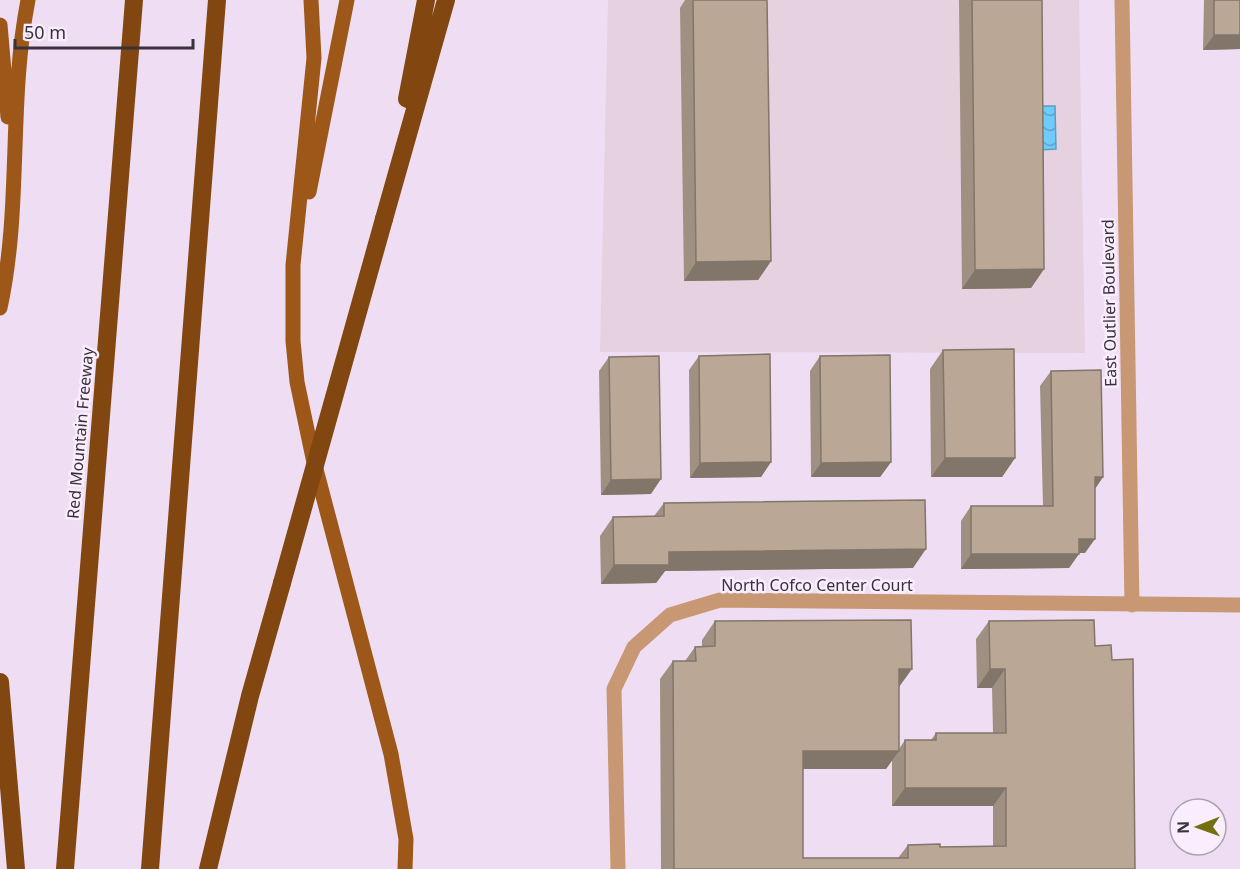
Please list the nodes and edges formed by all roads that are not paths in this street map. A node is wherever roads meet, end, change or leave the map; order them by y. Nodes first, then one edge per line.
1 (28, 0) edge
2 (134, 0) edge
3 (217, 0) edge
4 (311, 0) edge
5 (348, 0) edge
6 (426, 0) edge
7 (446, 0) edge
8 (1122, 0) edge
9 (0, 25) edge
10 (14, 197) junction
11 (384, 219) junction
12 (293, 265) junction
13 (0, 308) edge
14 (1132, 605) junction
15 (1240, 605) edge
16 (0, 682) edge
17 (406, 839) junction
18 (16, 869) edge
19 (65, 869) edge
20 (150, 869) edge
21 (208, 869) edge
22 (405, 869) edge
23 (411, 869) edge
24 (618, 869) edge

1 - 10 main road
2 - 19 highway, Red Mountain Freeway
3 - 20 highway
4 - 12 main road
5 - 12 main road
6 - 11 highway
7 - 11 highway
8 - 14 street, East Outlier Boulevard
9 - 10 main road
10 - 13 main road
11 - 21 highway, bridge
12 - 17 main road
14 - 15 street, North Cofco Center Court
14 - 24 street, North Cofco Center Court
16 - 18 highway
17 - 22 main road
17 - 23 main road

